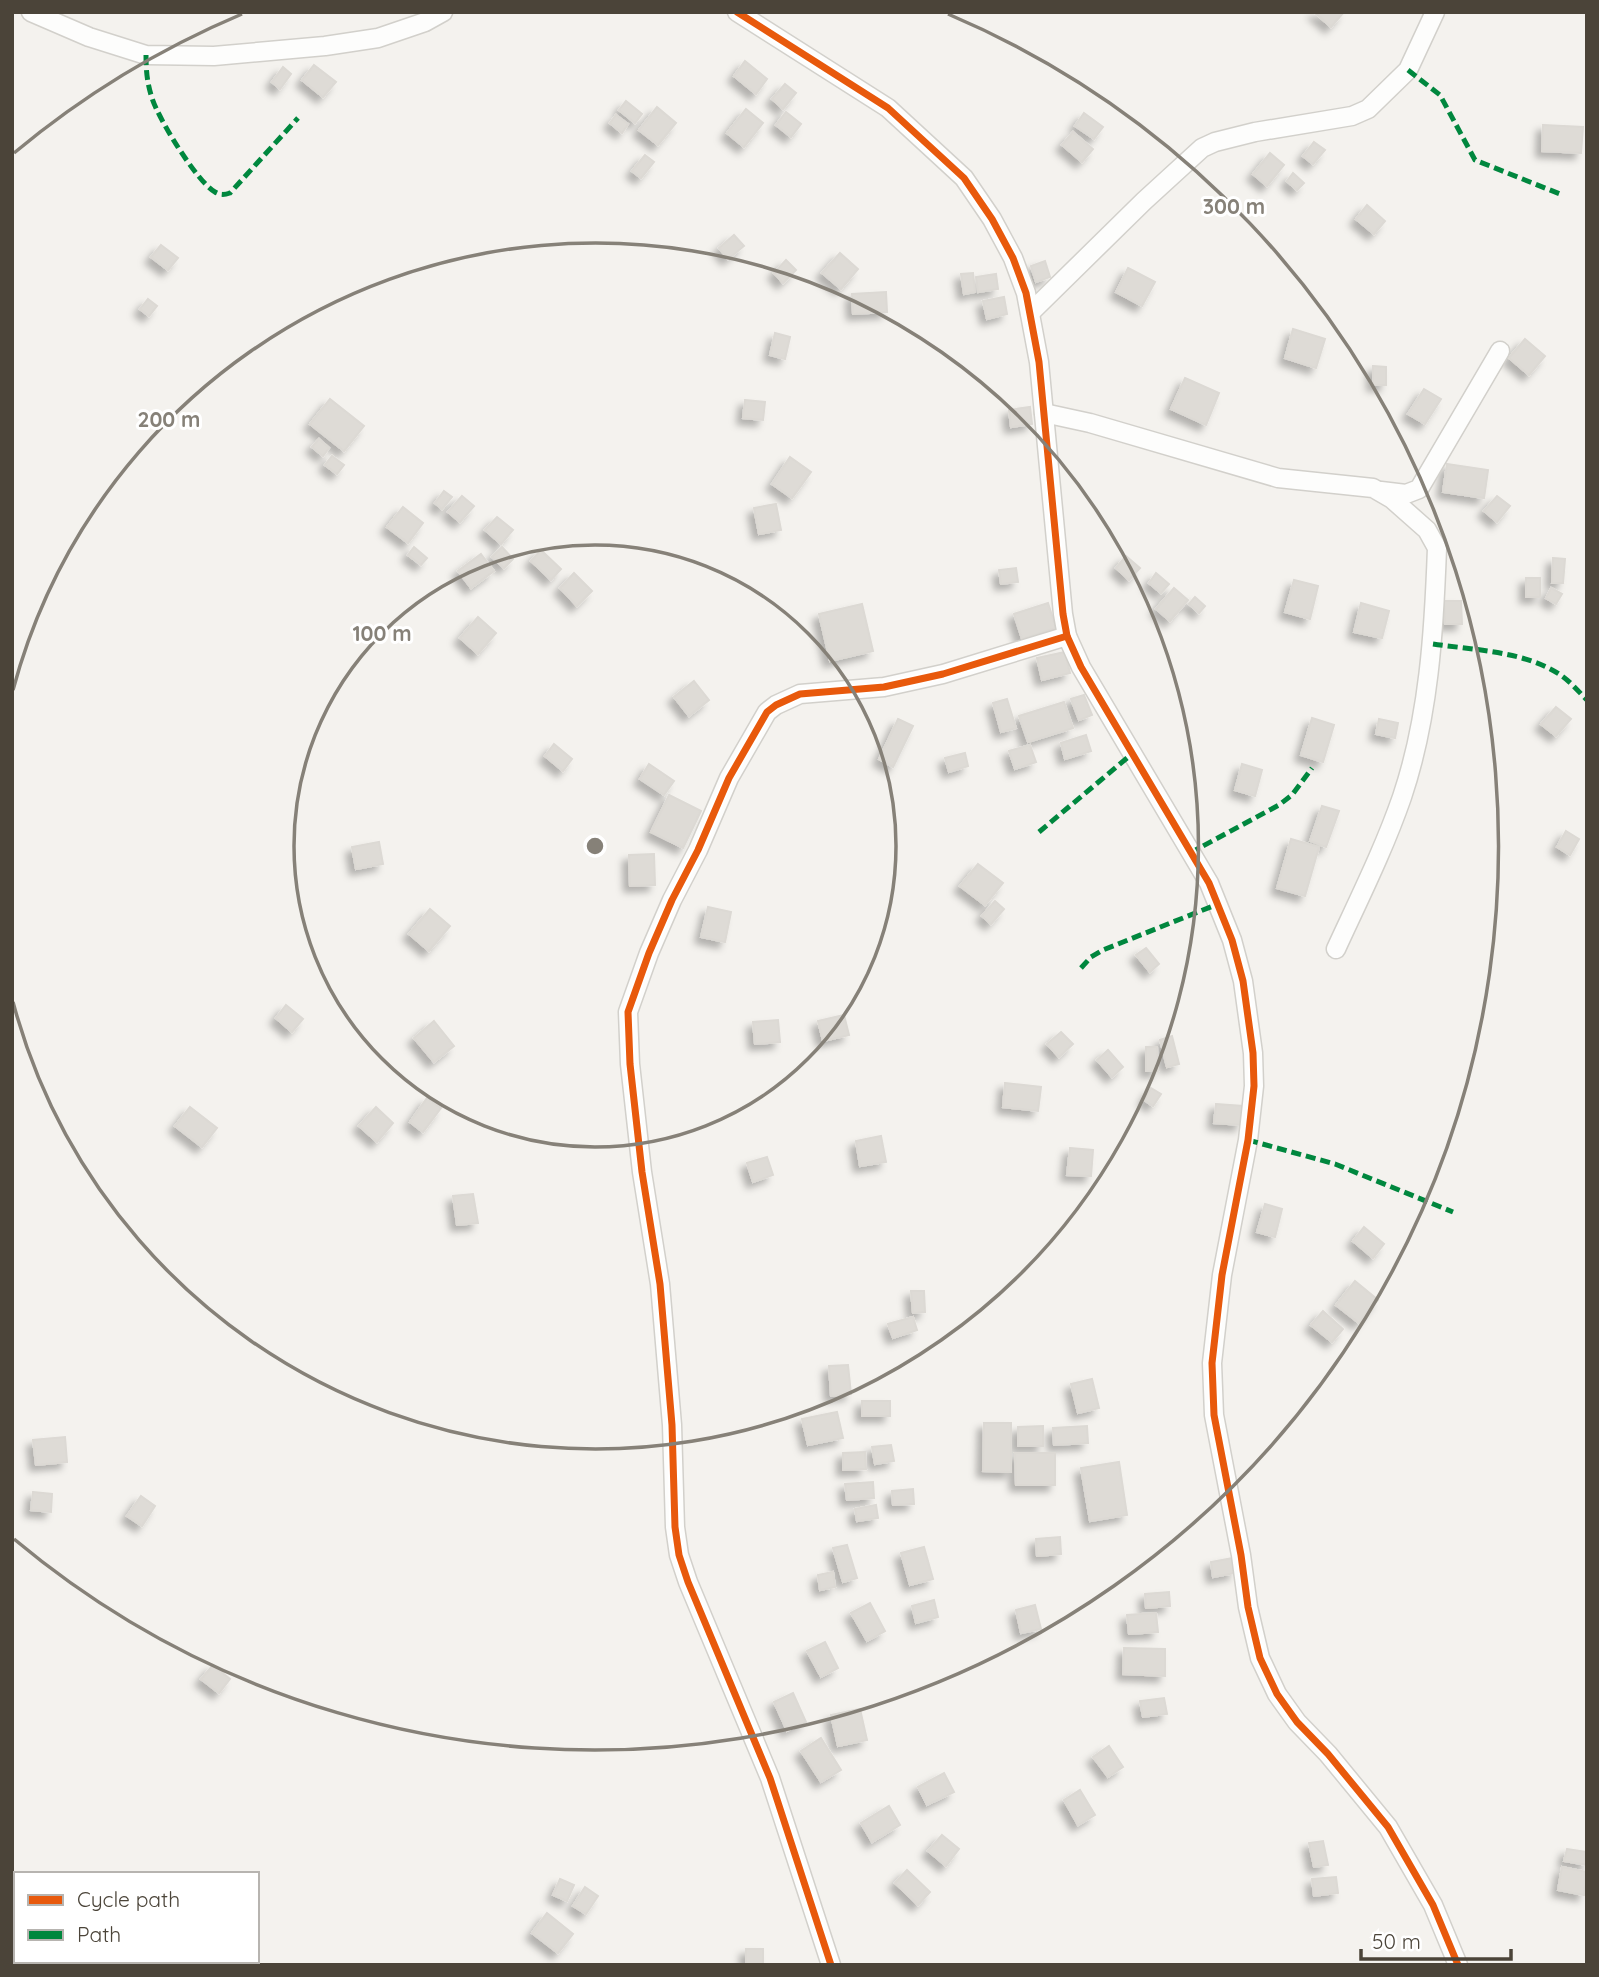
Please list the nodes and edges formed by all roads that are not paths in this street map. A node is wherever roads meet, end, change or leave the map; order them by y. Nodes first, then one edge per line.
1 (31, 12) edge
2 (443, 12) edge
3 (737, 12) edge
4 (1435, 12) edge
5 (1030, 313) junction
6 (1500, 351) dead end
7 (1045, 413) junction
8 (1381, 491) junction
9 (1067, 636) junction
10 (1336, 949) dead end
11 (831, 1965) edge
12 (1458, 1965) edge

1 - 2 street
3 - 5 street
4 - 5 street
5 - 7 street
6 - 8 street
7 - 8 street
7 - 9 street
8 - 10 street
9 - 11 street
9 - 12 street

